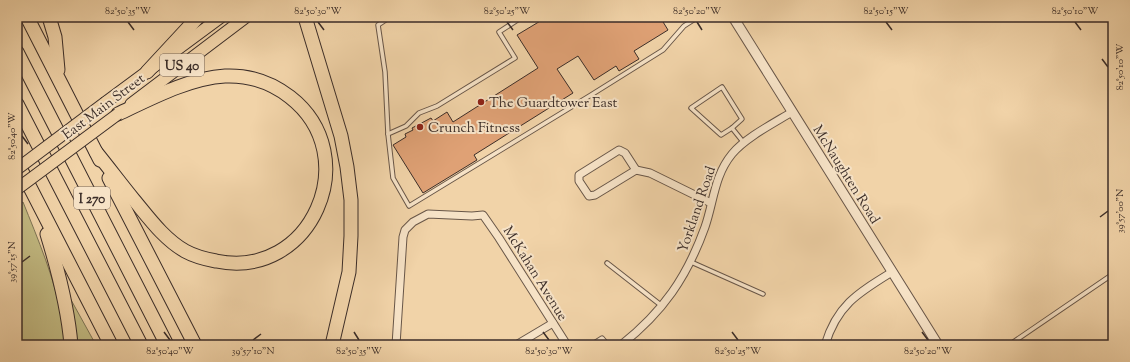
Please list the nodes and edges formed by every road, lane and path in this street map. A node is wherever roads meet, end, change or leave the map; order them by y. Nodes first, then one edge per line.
1 (27, 17) edge
2 (49, 17) edge
3 (198, 17) edge
4 (221, 17) edge
5 (246, 17) edge
6 (305, 17) edge
7 (390, 17) edge
8 (522, 17) edge
9 (698, 17) edge
10 (733, 17) edge
11 (17, 52) edge
12 (147, 72) junction
13 (58, 78) junction
14 (17, 104) edge
15 (792, 112) junction
16 (118, 114) junction
17 (732, 128) junction
18 (388, 134) junction
19 (744, 142) junction
20 (96, 152) junction
21 (17, 162) edge
22 (17, 169) edge
23 (636, 170) junction
24 (17, 189) edge
25 (37, 202) junction
26 (711, 203) junction
27 (691, 262) junction
28 (607, 263) dead end
29 (892, 272) junction
30 (1113, 274) edge
31 (763, 294) dead end
32 (662, 306) junction
33 (553, 323) junction
34 (71, 345) edge
35 (111, 345) edge
36 (141, 345) edge
37 (167, 345) edge
38 (195, 345) edge
39 (332, 345) edge
40 (396, 345) edge
41 (516, 345) edge
42 (567, 345) edge
43 (591, 345) edge
44 (608, 345) edge
45 (621, 345) edge
46 (825, 345) edge
47 (938, 345) edge
48 (1009, 345) edge

1 - 13 highway
2 - 13 highway
3 - 12 highway
4 - 12 main road, East Main Street / US 40
5 - 16 main road, East Main Street / US 40
6 - 39 highway
7 - 18 lane
8 - 18 lane
9 - 18 lane
10 - 15 street, McNaughten Road
11 - 37 highway, I 270
12 - 22 main road, East Main Street / US 40, bridge
13 - 20 highway
14 - 36 highway, I 270
15 - 19 street, Yorkland Road
15 - 29 street, McNaughten Road
16 - 20 highway
16 - 24 main road, East Main Street / US 40, bridge
17 - 17 lane
17 - 19 lane
19 - 26 street, Yorkland Road
20 - 38 highway
21 - 25 highway
23 - 23 street
23 - 26 street
25 - 34 highway
25 - 35 highway
26 - 27 street, Yorkland Road
27 - 31 lane
27 - 32 street, Yorkland Road
28 - 32 lane
29 - 46 street
29 - 47 street, McNaughten Road
30 - 48 lane
32 - 45 street, Yorkland Road
33 - 40 street, McKahan Avenue
33 - 41 street
33 - 42 street, McKahan Avenue
43 - 44 lane

